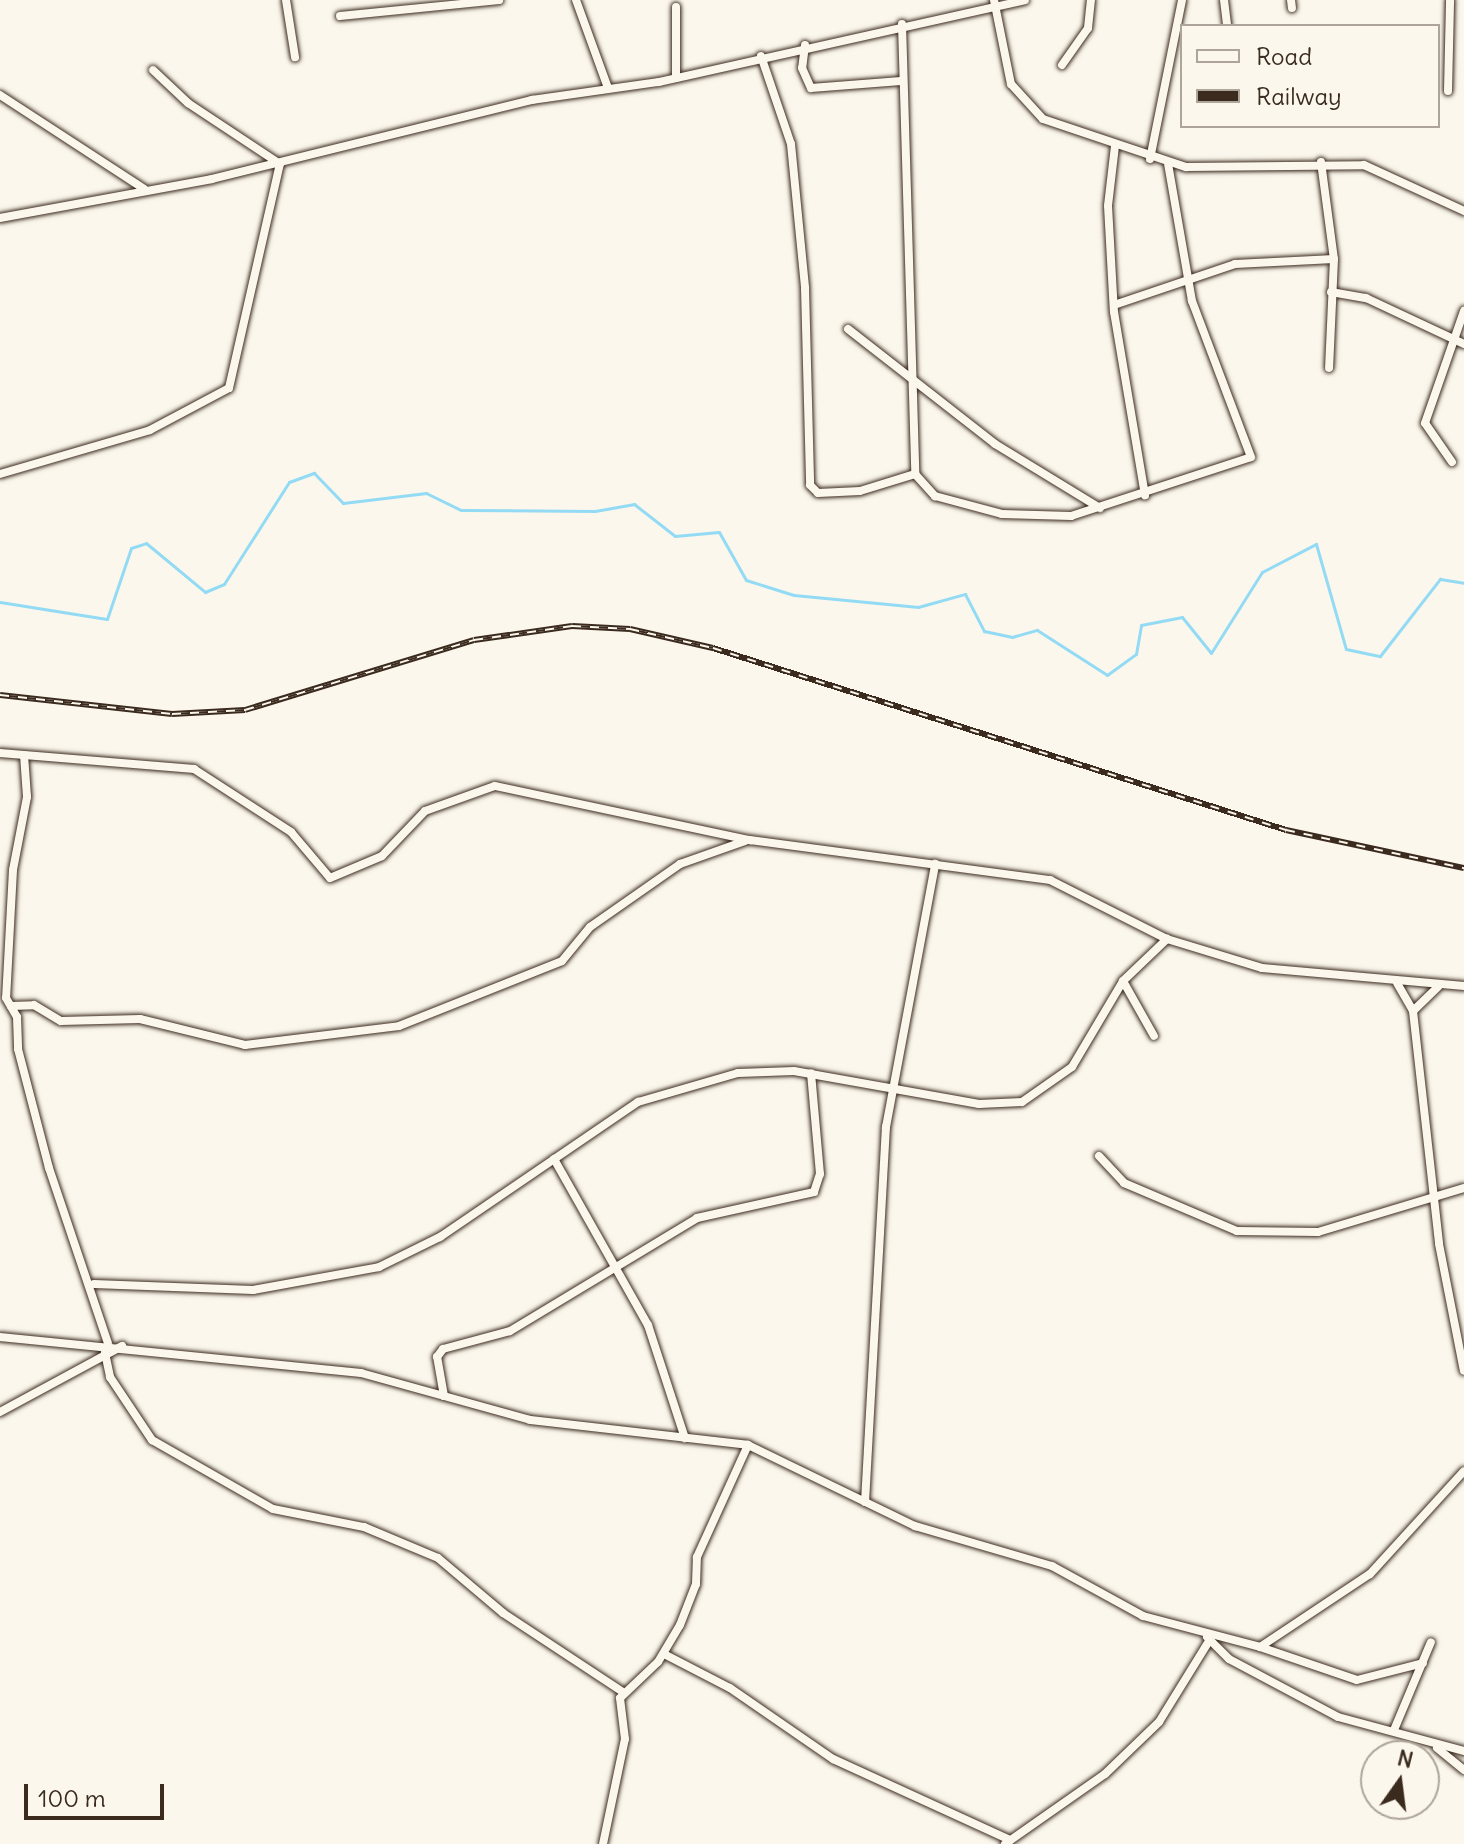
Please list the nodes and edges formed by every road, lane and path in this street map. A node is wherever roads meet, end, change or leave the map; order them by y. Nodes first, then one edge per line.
1 (286, 0) edge
2 (499, 0) edge
3 (576, 0) edge
4 (1025, 0) edge
5 (1091, 0) edge
6 (1182, 0) edge
7 (1224, 0) edge
8 (1450, 0) edge
9 (995, 3) edge
10 (676, 7) dead end
11 (340, 16) dead end
12 (902, 24) junction
13 (1227, 24) edge
14 (805, 45) junction
15 (761, 56) junction
16 (295, 57) dead end
17 (1062, 65) dead end
18 (153, 70) dead end
19 (676, 78) junction
20 (901, 81) junction
21 (608, 88) junction
22 (1448, 91) dead end
23 (0, 95) edge
24 (1115, 146) junction
25 (1150, 159) junction
26 (1321, 162) junction
27 (280, 164) junction
28 (1168, 164) junction
29 (144, 189) junction
30 (1464, 211) edge
31 (0, 218) edge
32 (1334, 259) junction
33 (1186, 278) junction
34 (1331, 292) junction
35 (1114, 305) junction
36 (1464, 311) edge
37 (848, 329) dead end
38 (1453, 340) junction
39 (1464, 344) edge
40 (1329, 368) dead end
41 (914, 384) junction
42 (1452, 462) dead end
43 (0, 474) edge
44 (915, 474) junction
45 (1145, 495) junction
46 (1104, 508) junction
47 (0, 753) edge
48 (24, 755) junction
49 (750, 840) junction
50 (935, 864) junction
51 (1167, 939) junction
52 (1123, 981) junction
53 (1397, 983) junction
54 (1440, 986) junction
55 (1464, 986) edge
56 (6, 1004) edge
57 (1413, 1011) junction
58 (1154, 1036) dead end
59 (811, 1073) junction
60 (894, 1086) junction
61 (1099, 1156) dead end
62 (554, 1159) junction
63 (1464, 1188) edge
64 (1434, 1201) junction
65 (615, 1268) junction
66 (94, 1284) junction
67 (0, 1337) edge
68 (107, 1348) junction
69 (1464, 1371) edge
70 (444, 1396) junction
71 (0, 1412) edge
72 (685, 1438) junction
73 (748, 1445) junction
74 (1464, 1471) edge
75 (865, 1502) junction
76 (1206, 1637) junction
77 (1431, 1642) dead end
78 (1260, 1647) junction
79 (664, 1654) junction
80 (1423, 1663) junction
81 (623, 1692) junction
82 (1394, 1730) junction
83 (1420, 1740) edge
84 (1440, 1746) edge
85 (1464, 1751) edge
86 (1440, 1752) edge
87 (1464, 1770) edge
88 (1008, 1842) edge
89 (603, 1844) edge

1 - 16 street
2 - 11 street
3 - 21 street
4 - 9 street
5 - 17 street
6 - 25 street
7 - 13 street
8 - 22 street
9 - 12 street
9 - 24 street
10 - 19 street
12 - 14 street
12 - 20 street
14 - 15 street
14 - 20 street
15 - 19 street
15 - 44 street
18 - 27 street
19 - 21 street
20 - 41 street
21 - 27 street
23 - 29 street
24 - 25 street
24 - 35 street
25 - 28 street
26 - 28 street
26 - 30 street
26 - 32 street
27 - 29 street
27 - 43 street
28 - 33 street
29 - 31 street
32 - 33 street
32 - 34 street
33 - 35 street
33 - 45 street
34 - 38 street
34 - 40 street
35 - 45 street
36 - 38 street
37 - 41 street
38 - 39 street
38 - 42 street
41 - 44 street
41 - 46 street
44 - 46 street
45 - 46 street
47 - 48 street
48 - 49 street
48 - 56 street
49 - 50 street
49 - 56 street
50 - 51 street
50 - 60 street
51 - 52 street
51 - 53 street
52 - 58 street
52 - 60 street
53 - 54 street
53 - 57 street
54 - 55 street
54 - 57 street
56 - 66 street
57 - 64 street
59 - 60 street
59 - 62 street
59 - 65 street
60 - 75 street
61 - 64 street
62 - 65 street
62 - 66 street
63 - 64 street
64 - 69 street
65 - 70 street
65 - 72 street
66 - 68 street
67 - 68 street
68 - 70 street
68 - 71 street
68 - 81 street
70 - 72 street
72 - 73 street
73 - 75 street
73 - 79 street
74 - 78 street
75 - 76 street
76 - 78 street
76 - 82 street
76 - 88 street
77 - 80 street
78 - 80 street
79 - 81 street
79 - 88 street
80 - 82 street
81 - 89 street
82 - 83 street
84 - 85 street
86 - 87 street

